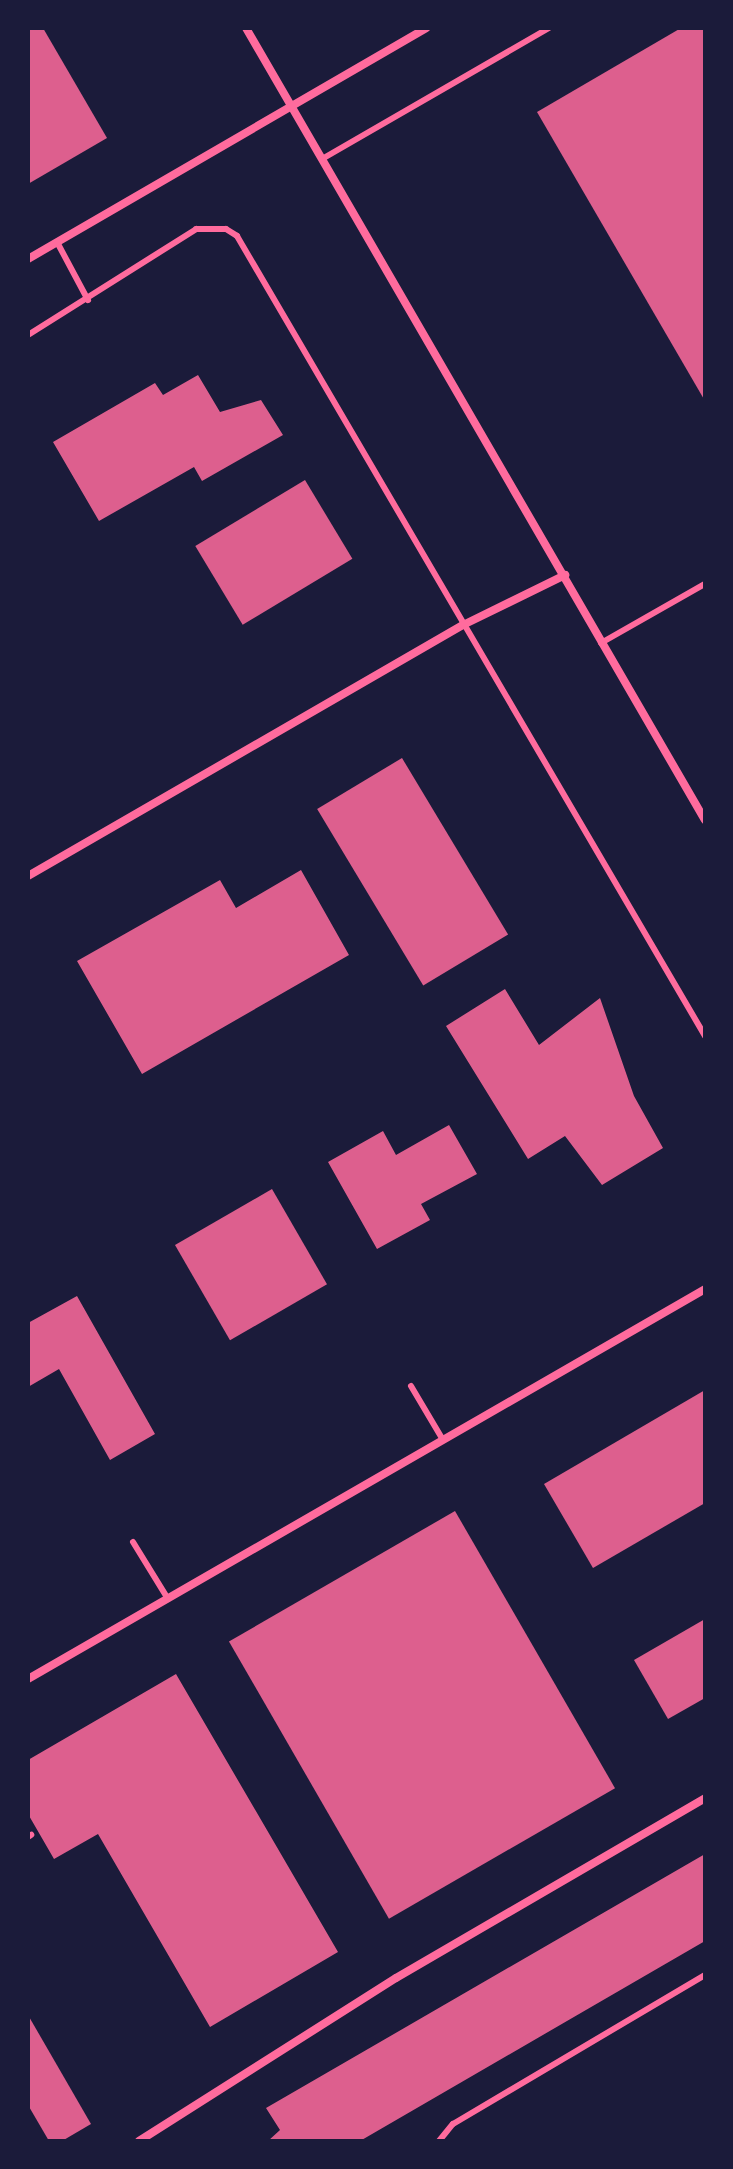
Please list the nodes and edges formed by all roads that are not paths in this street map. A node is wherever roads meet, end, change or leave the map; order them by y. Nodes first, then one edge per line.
1 (246, 28) edge
2 (426, 28) edge
3 (549, 28) edge
4 (291, 105) junction
5 (322, 159) junction
6 (57, 242) junction
7 (28, 259) edge
8 (88, 300) junction
9 (28, 335) edge
10 (565, 575) junction
11 (705, 584) edge
12 (463, 625) junction
13 (601, 643) junction
14 (705, 820) edge
15 (28, 876) edge
16 (705, 1036) edge
17 (705, 1289) edge
18 (411, 1386) dead end
19 (443, 1440) junction
20 (133, 1542) dead end
21 (168, 1599) junction
22 (28, 1679) edge
23 (705, 1798) edge
24 (705, 1975) edge
25 (139, 2141) edge
26 (439, 2141) edge

1 - 4 street
2 - 4 street
3 - 5 lane
4 - 5 street
4 - 6 street
5 - 10 street
6 - 7 street
6 - 8 lane
8 - 9 lane
8 - 12 lane
10 - 12 street
10 - 13 street
11 - 13 lane
12 - 15 street
12 - 16 lane
13 - 14 street
17 - 19 street
18 - 19 lane
19 - 21 street
20 - 21 lane
21 - 22 street
23 - 25 street
24 - 26 lane

